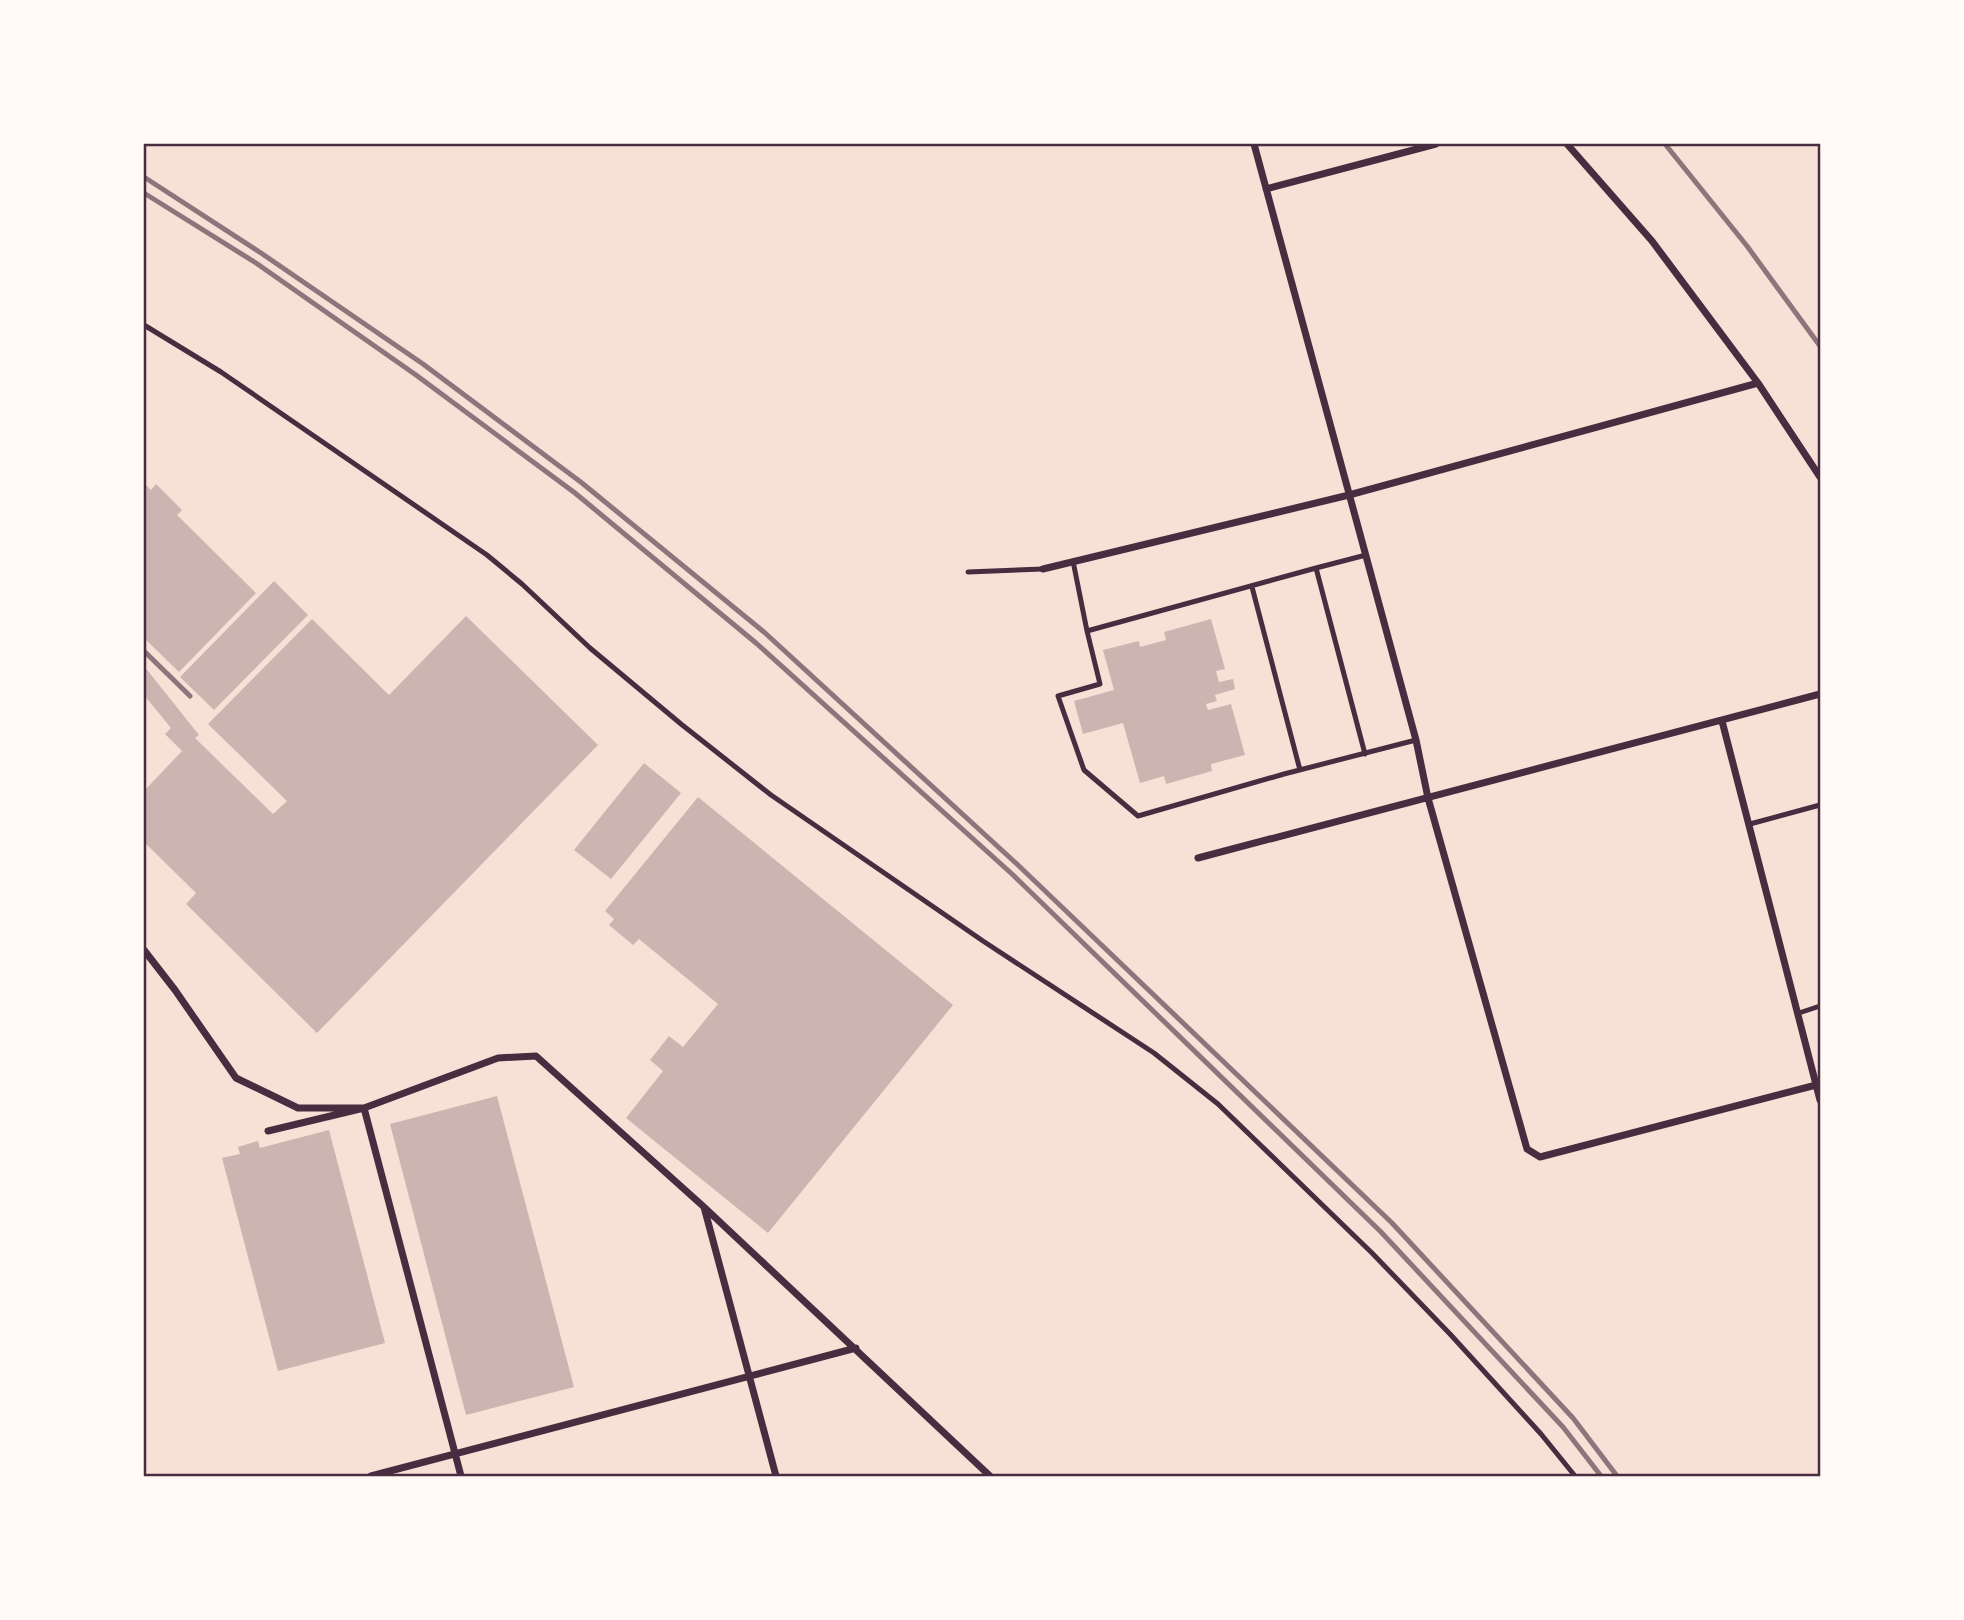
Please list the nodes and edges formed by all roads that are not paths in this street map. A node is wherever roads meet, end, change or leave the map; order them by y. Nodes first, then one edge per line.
1 (1254, 144) edge
2 (1436, 144) edge
3 (1567, 144) edge
4 (1266, 189) junction
5 (144, 325) edge
6 (1758, 383) junction
7 (1821, 477) edge
8 (1349, 495) junction
9 (1366, 555) junction
10 (1073, 561) junction
11 (1316, 568) junction
12 (1043, 569) joint
13 (968, 572) dead end
14 (1252, 587) junction
15 (1087, 631) junction
16 (1821, 694) edge
17 (1722, 721) junction
18 (1416, 740) junction
19 (1365, 754) junction
20 (1300, 770) junction
21 (1429, 798) junction
22 (1821, 805) edge
23 (1750, 824) junction
24 (1198, 858) dead end
25 (144, 950) edge
26 (1821, 1006) edge
27 (1799, 1013) junction
28 (1818, 1085) edge
29 (1821, 1100) edge
30 (363, 1108) junction
31 (268, 1131) dead end
32 (704, 1207) junction
33 (856, 1348) junction
34 (750, 1376) junction
35 (455, 1455) junction
36 (371, 1476) edge
37 (460, 1476) edge
38 (776, 1476) edge
39 (990, 1476) edge
40 (1575, 1476) edge

1 - 4 street
2 - 4 street
3 - 6 street
4 - 8 street
5 - 40 lane
6 - 7 street
6 - 8 street
8 - 9 street
8 - 10 street
9 - 11 lane
9 - 18 street
10 - 12 street
10 - 15 lane
11 - 14 lane
11 - 19 lane
12 - 13 lane
14 - 15 lane
14 - 20 lane
15 - 20 lane
16 - 17 street
17 - 21 street
17 - 23 street
18 - 19 lane
18 - 21 street
19 - 20 lane
21 - 24 street
21 - 28 street
22 - 23 lane
23 - 27 street
25 - 30 street
26 - 27 lane
27 - 28 street
28 - 29 street
30 - 31 street
30 - 32 street
30 - 35 street
32 - 33 street
32 - 34 street
33 - 34 street
33 - 39 street
34 - 35 street
34 - 38 street
35 - 36 street
35 - 37 street

